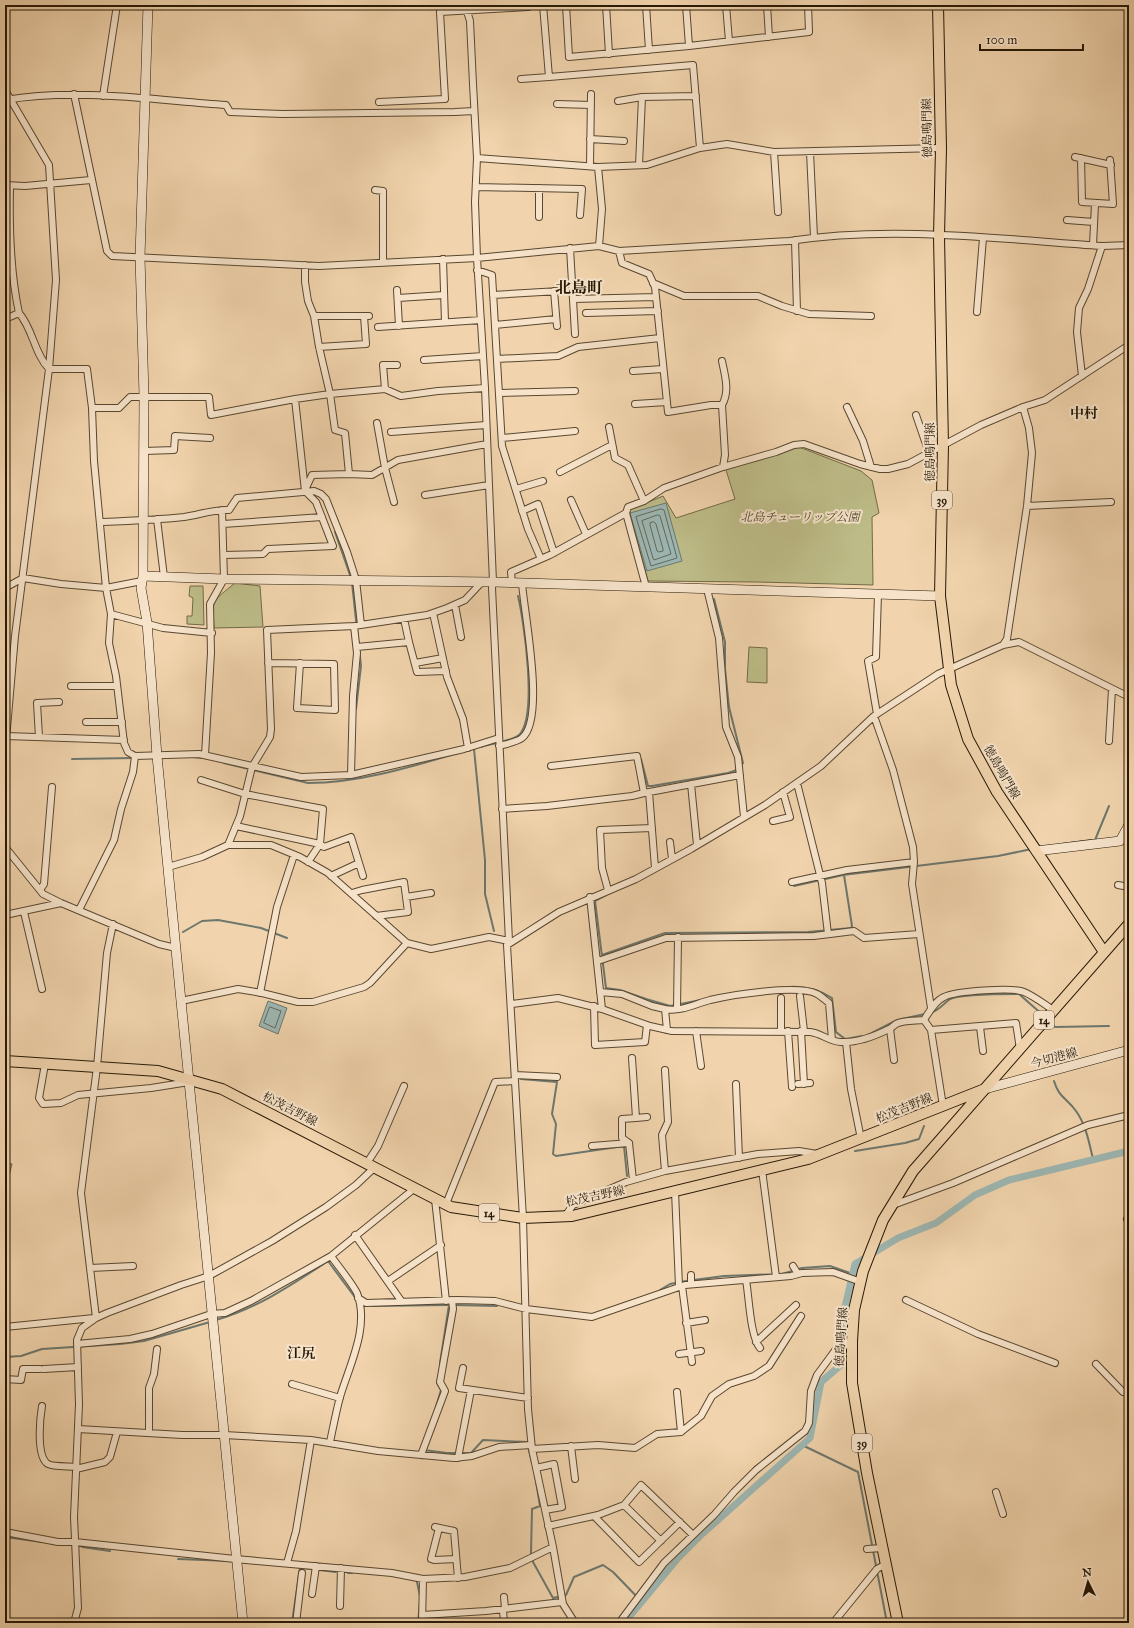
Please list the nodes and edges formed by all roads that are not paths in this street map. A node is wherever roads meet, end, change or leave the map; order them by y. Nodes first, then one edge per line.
1 (117, 5) edge
2 (148, 5) edge
3 (543, 5) edge
4 (566, 5) edge
5 (606, 5) edge
6 (646, 5) edge
7 (686, 5) edge
8 (726, 5) edge
9 (767, 5) edge
10 (808, 5) edge
11 (938, 5) edge
12 (528, 6) dead end
13 (466, 8) edge
14 (769, 37) junction
15 (729, 41) junction
16 (689, 46) junction
17 (649, 50) junction
18 (609, 54) junction
19 (549, 77) junction
20 (521, 79) dead end
21 (5, 90) edge
22 (74, 94) junction
23 (591, 94) dead end
24 (103, 96) junction
25 (696, 96) junction
26 (642, 97) junction
27 (8, 99) edge
28 (146, 99) junction
29 (618, 101) dead end
30 (379, 102) dead end
31 (557, 104) dead end
32 (591, 105) junction
33 (474, 111) junction
34 (590, 139) junction
35 (624, 141) dead end
36 (700, 148) junction
37 (941, 148) junction
38 (774, 152) junction
39 (810, 152) junction
40 (477, 158) junction
41 (639, 165) junction
42 (590, 166) junction
43 (598, 167) junction
44 (92, 180) junction
45 (50, 184) junction
46 (7, 185) edge
47 (476, 187) junction
48 (539, 188) junction
49 (375, 190) dead end
50 (1095, 204) junction
51 (778, 212) dead end
52 (580, 215) dead end
53 (539, 217) dead end
54 (1067, 220) dead end
55 (1094, 222) junction
56 (939, 236) junction
57 (814, 237) junction
58 (982, 238) junction
59 (795, 240) junction
60 (1093, 245) junction
61 (1129, 245) edge
62 (599, 246) junction
63 (1102, 246) junction
64 (570, 248) junction
65 (619, 251) junction
66 (140, 257) junction
67 (477, 258) junction
68 (443, 260) junction
69 (383, 262) junction
70 (306, 265) junction
71 (477, 270) junction
72 (653, 283) junction
73 (397, 290) dead end
74 (444, 295) junction
75 (493, 295) junction
76 (656, 297) junction
77 (398, 298) junction
78 (573, 299) junction
79 (658, 311) junction
80 (797, 311) junction
81 (977, 312) dead end
82 (19, 313) junction
83 (586, 313) dead end
84 (314, 316) junction
85 (872, 316) dead end
86 (5, 319) edge
87 (481, 320) junction
88 (445, 322) junction
89 (495, 324) junction
90 (399, 326) junction
91 (378, 327) dead end
92 (575, 334) dead end
93 (660, 338) junction
94 (1129, 345) edge
95 (319, 347) junction
96 (483, 356) junction
97 (497, 359) junction
98 (424, 360) dead end
99 (722, 361) dead end
100 (397, 365) dead end
101 (49, 369) junction
102 (664, 369) junction
103 (634, 372) dead end
104 (1082, 376) junction
105 (485, 388) junction
106 (384, 389) junction
107 (575, 391) dead end
108 (330, 394) junction
109 (499, 394) junction
110 (144, 396) junction
111 (296, 399) junction
112 (667, 402) junction
113 (635, 404) dead end
114 (722, 405) junction
115 (847, 407) dead end
116 (1024, 407) junction
117 (92, 408) junction
118 (916, 414) dead end
119 (377, 423) dead end
120 (486, 425) junction
121 (609, 427) dead end
122 (575, 431) dead end
123 (391, 432) dead end
124 (210, 438) dead end
125 (502, 438) junction
126 (487, 444) junction
127 (612, 445) junction
128 (943, 445) junction
129 (144, 451) junction
130 (929, 453) junction
131 (723, 467) junction
132 (871, 467) junction
133 (385, 468) junction
134 (560, 472) dead end
135 (349, 474) junction
136 (543, 481) dead end
137 (488, 485) junction
138 (516, 489) junction
139 (305, 491) junction
140 (425, 495) dead end
141 (571, 500) dead end
142 (644, 501) junction
143 (394, 502) dead end
144 (1111, 502) dead end
145 (1027, 506) junction
146 (222, 510) junction
147 (522, 511) junction
148 (626, 513) junction
149 (322, 517) junction
150 (157, 519) junction
151 (143, 521) junction
152 (101, 522) junction
153 (223, 524) junction
154 (586, 534) junction
155 (554, 553) junction
156 (224, 555) junction
157 (542, 559) junction
158 (164, 577) junction
159 (23, 578) junction
160 (142, 579) junction
161 (224, 579) junction
162 (356, 580) junction
163 (493, 582) junction
164 (481, 583) junction
165 (512, 583) junction
166 (522, 583) junction
167 (646, 587) junction
168 (5, 588) edge
169 (106, 588) junction
170 (707, 588) junction
171 (878, 594) junction
172 (940, 596) junction
173 (455, 605) junction
174 (433, 613) junction
175 (111, 614) junction
176 (404, 619) junction
177 (146, 622) junction
178 (357, 626) junction
179 (212, 633) junction
180 (461, 637) dead end
181 (409, 642) junction
182 (1003, 645) junction
183 (360, 647) junction
184 (443, 658) junction
185 (415, 662) junction
186 (268, 663) junction
187 (300, 663) junction
188 (950, 668) junction
189 (446, 671) junction
190 (71, 686) dead end
191 (118, 686) junction
192 (1112, 689) junction
193 (1129, 697) edge
194 (7, 700) edge
195 (59, 702) dead end
196 (876, 715) junction
197 (86, 722) dead end
198 (122, 722) junction
199 (6, 736) junction
200 (39, 737) junction
201 (499, 738) junction
202 (124, 740) junction
203 (1109, 741) dead end
204 (499, 746) junction
205 (468, 748) junction
206 (5, 751) edge
207 (205, 755) junction
208 (135, 756) junction
209 (157, 756) junction
210 (551, 766) dead end
211 (252, 767) junction
212 (351, 775) junction
213 (740, 775) junction
214 (201, 780) dead end
215 (797, 783) junction
216 (691, 784) junction
217 (52, 787) dead end
218 (646, 792) junction
219 (783, 792) junction
220 (245, 794) junction
221 (502, 809) junction
222 (744, 817) junction
223 (773, 821) dead end
224 (1129, 824) edge
225 (236, 826) junction
226 (652, 828) junction
227 (670, 842) dead end
228 (228, 844) junction
229 (320, 844) junction
230 (697, 846) junction
231 (5, 847) edge
232 (1036, 851) junction
233 (294, 855) junction
234 (672, 859) junction
235 (308, 862) junction
236 (914, 862) junction
237 (359, 863) junction
238 (168, 867) junction
239 (655, 868) junction
240 (820, 875) junction
241 (332, 876) junction
242 (363, 876) dead end
243 (792, 882) dead end
244 (1118, 885) dead end
245 (1129, 886) edge
246 (40, 890) junction
247 (608, 890) junction
248 (352, 893) junction
249 (430, 893) dead end
250 (406, 897) junction
251 (590, 897) junction
252 (61, 903) junction
253 (79, 910) junction
254 (24, 912) junction
255 (5, 915) edge
256 (376, 916) junction
257 (113, 924) junction
258 (1129, 924) edge
259 (828, 934) junction
260 (919, 934) junction
261 (678, 938) junction
262 (407, 943) junction
263 (508, 943) junction
264 (176, 948) junction
265 (1104, 952) junction
266 (598, 961) junction
267 (42, 989) dead end
268 (600, 992) junction
269 (260, 993) junction
270 (800, 996) dead end
271 (781, 998) dead end
272 (181, 1001) junction
273 (512, 1004) junction
274 (594, 1006) junction
275 (602, 1008) junction
276 (931, 1008) junction
277 (665, 1009) junction
278 (677, 1009) junction
279 (1053, 1010) junction
280 (924, 1020) junction
281 (647, 1025) junction
282 (980, 1027) junction
283 (890, 1029) junction
284 (667, 1030) junction
285 (931, 1030) junction
286 (696, 1031) junction
287 (788, 1031) junction
288 (802, 1031) junction
289 (781, 1032) junction
290 (832, 1040) junction
291 (846, 1042) junction
292 (1020, 1049) junction
293 (1129, 1050) edge
294 (983, 1051) dead end
295 (632, 1058) dead end
296 (894, 1060) dead end
297 (5, 1061) edge
298 (45, 1064) junction
299 (700, 1066) dead end
300 (98, 1067) junction
301 (665, 1070) dead end
302 (557, 1077) dead end
303 (515, 1078) junction
304 (188, 1080) junction
305 (736, 1084) dead end
306 (404, 1086) dead end
307 (985, 1089) junction
308 (94, 1094) junction
309 (943, 1106) junction
310 (1129, 1115) edge
311 (647, 1117) dead end
312 (636, 1118) junction
313 (861, 1139) junction
314 (629, 1142) junction
315 (592, 1146) dead end
316 (820, 1155) junction
317 (739, 1158) junction
318 (371, 1165) junction
319 (665, 1170) junction
320 (762, 1170) junction
321 (633, 1180) junction
322 (415, 1188) junction
323 (675, 1191) junction
324 (435, 1199) junction
325 (446, 1204) junction
326 (892, 1205) junction
327 (565, 1216) junction
328 (523, 1218) junction
329 (355, 1235) junction
330 (441, 1245) junction
331 (330, 1256) junction
332 (133, 1266) dead end
333 (793, 1266) dead end
334 (90, 1268) junction
335 (798, 1274) junction
336 (691, 1275) dead end
337 (209, 1276) junction
338 (776, 1277) junction
339 (746, 1280) junction
340 (388, 1281) junction
341 (860, 1282) junction
342 (691, 1284) junction
343 (680, 1286) junction
344 (358, 1298) junction
345 (906, 1300) dead end
346 (449, 1301) junction
347 (402, 1302) junction
348 (796, 1305) dead end
349 (526, 1309) junction
350 (801, 1316) dead end
351 (96, 1318) junction
352 (212, 1319) junction
353 (705, 1320) dead end
354 (686, 1323) junction
355 (5, 1326) edge
356 (852, 1341) junction
357 (77, 1344) junction
358 (157, 1349) dead end
359 (701, 1351) dead end
360 (690, 1353) junction
361 (679, 1354) dead end
362 (692, 1362) dead end
363 (1055, 1363) dead end
364 (1096, 1364) dead end
365 (78, 1367) junction
366 (463, 1368) dead end
367 (5, 1379) edge
368 (292, 1384) dead end
369 (471, 1390) junction
370 (677, 1392) dead end
371 (1123, 1392) dead end
372 (340, 1398) junction
373 (528, 1398) junction
374 (42, 1406) dead end
375 (78, 1429) junction
376 (117, 1432) junction
377 (681, 1432) junction
378 (149, 1433) junction
379 (224, 1435) junction
380 (310, 1440) junction
381 (330, 1442) junction
382 (571, 1446) junction
383 (532, 1447) junction
384 (421, 1455) junction
385 (458, 1458) junction
386 (77, 1468) junction
387 (536, 1468) junction
388 (575, 1479) dead end
389 (996, 1492) dead end
390 (624, 1506) junction
391 (545, 1510) junction
392 (1003, 1514) dead end
393 (594, 1516) junction
394 (680, 1522) junction
395 (548, 1526) junction
396 (5, 1532) edge
397 (693, 1534) junction
398 (661, 1541) junction
399 (75, 1542) junction
400 (553, 1547) junction
401 (882, 1548) junction
402 (867, 1549) dead end
403 (235, 1559) junction
404 (456, 1559) junction
405 (287, 1563) junction
406 (886, 1564) junction
407 (316, 1568) junction
408 (341, 1568) junction
409 (302, 1573) dead end
410 (458, 1578) junction
411 (423, 1579) junction
412 (312, 1594) dead end
413 (504, 1597) dead end
414 (562, 1602) junction
415 (340, 1606) dead end
416 (504, 1609) junction
417 (422, 1615) junction
418 (243, 1622) edge
419 (366, 1622) dead end
420 (74, 1623) edge
421 (296, 1623) edge
422 (381, 1623) edge
423 (422, 1623) edge
424 (504, 1623) edge
425 (575, 1623) edge
426 (619, 1623) edge
427 (834, 1623) edge
428 (898, 1623) edge

1 - 24 street
2 - 28 street
3 - 19 street
4 - 18 street
5 - 18 street
6 - 17 street
7 - 16 street
8 - 15 street
9 - 14 street
10 - 14 street
11 - 37 main road, 徳島鳴門線 / 39
12 - 13 street
13 - 30 street
13 - 33 street
14 - 15 street
15 - 16 street
16 - 17 street
17 - 18 street
19 - 20 street
19 - 25 street
21 - 27 street
22 - 24 street
22 - 27 street
22 - 44 street
23 - 32 street
24 - 28 street
25 - 26 street
25 - 36 street
26 - 29 street
26 - 41 street
27 - 45 street
28 - 33 street
28 - 66 street
31 - 32 street
32 - 34 street
33 - 40 street
34 - 35 street
34 - 42 street
36 - 38 street
36 - 41 street
37 - 39 street
37 - 56 main road, 徳島鳴門線 / 39
38 - 39 street
38 - 51 street
39 - 57 street
40 - 42 street
40 - 47 street
41 - 43 street
42 - 43 street
43 - 62 street
44 - 45 street
44 - 66 street
45 - 46 street
45 - 101 street
46 - 82 street
47 - 48 street
47 - 67 street
48 - 52 street
48 - 53 street
49 - 69 street
50 - 50 street
50 - 55 street
54 - 55 street
55 - 60 street
56 - 57 street
56 - 58 street
56 - 128 main road, 徳島鳴門線 / 39
57 - 59 street
58 - 60 street
58 - 81 street
59 - 65 street
59 - 80 street
60 - 63 street
61 - 63 street
62 - 64 street
62 - 65 street
63 - 104 street
64 - 67 street
64 - 78 street
65 - 72 street
66 - 70 street
66 - 110 street
67 - 68 street
67 - 71 street
68 - 69 street
68 - 74 street
69 - 70 street
70 - 84 street
71 - 75 street
71 - 87 street
72 - 76 street
72 - 80 street
73 - 77 street
74 - 77 street
74 - 88 street
75 - 89 street
75 - 89 street
76 - 78 street
76 - 79 street
77 - 90 street
78 - 92 street
79 - 83 street
79 - 93 street
80 - 85 street
82 - 86 street
82 - 101 street
84 - 95 street
84 - 95 street
87 - 88 street
87 - 96 street
88 - 90 street
89 - 97 street
90 - 91 street
93 - 97 street
93 - 102 street
94 - 104 street
95 - 108 street
96 - 98 street
96 - 105 street
97 - 109 street
99 - 114 street
100 - 106 street
101 - 117 street
101 - 159 street
102 - 103 street
102 - 112 street
104 - 116 street
105 - 106 street
105 - 120 street
106 - 108 street
107 - 109 street
108 - 111 street
108 - 135 street
109 - 125 street
110 - 111 street
110 - 117 street
110 - 129 street
111 - 139 street
112 - 113 street
112 - 114 street
114 - 131 street
115 - 132 street
116 - 128 street
116 - 145 street
117 - 152 street
118 - 130 street
119 - 133 street
120 - 123 street
120 - 126 street
121 - 127 street
122 - 125 street
124 - 129 street
125 - 138 street
126 - 133 street
126 - 137 street
127 - 134 street
127 - 142 street
128 - 130 street
128 - 172 main road, 徳島鳴門線 / 39
129 - 151 street
130 - 132 street
131 - 132 street
131 - 142 street
133 - 135 street
133 - 143 street
135 - 139 street
136 - 138 street
137 - 140 street
137 - 163 street
138 - 147 street
139 - 146 street
139 - 149 street
139 - 162 street
141 - 154 street
142 - 148 street
144 - 145 street
145 - 182 street
146 - 150 street
146 - 153 street
147 - 155 street
147 - 157 street
148 - 154 street
148 - 167 street
149 - 153 street
149 - 156 street
150 - 151 street
150 - 158 street
151 - 152 street
151 - 160 street
152 - 169 street
153 - 156 street
154 - 155 street
155 - 157 street
156 - 161 street
157 - 165 street
158 - 160 street
158 - 161 street
159 - 168 street
159 - 169 street
159 - 194 street
160 - 169 street
160 - 177 street
161 - 162 street
161 - 179 street
162 - 164 street
162 - 178 street
163 - 164 street
163 - 165 street
163 - 201 street
164 - 173 street
165 - 166 street
166 - 167 street
166 - 204 street
167 - 170 street
169 - 175 street
170 - 171 street
170 - 213 street
171 - 172 street
171 - 196 street
172 - 188 main road, 徳島鳴門線 / 39
173 - 174 street
173 - 180 street
174 - 176 street
174 - 184 street
175 - 177 street
175 - 191 street
176 - 178 street
176 - 181 street
177 - 179 street
177 - 209 street
178 - 183 street
178 - 186 street
179 - 207 street
181 - 183 street
181 - 185 street
182 - 188 street
182 - 192 street
183 - 212 street
184 - 185 street
184 - 189 street
185 - 189 street
186 - 187 street
186 - 211 street
187 - 187 street
188 - 196 street
188 - 232 main road, 徳島鳴門線 / 39
189 - 205 street
190 - 191 street
191 - 198 street
192 - 193 street
192 - 203 street
194 - 199 street
195 - 200 street
196 - 215 street
196 - 236 street
197 - 198 street
198 - 202 street
199 - 200 street
199 - 206 street
200 - 202 street
201 - 204 street
201 - 205 street
202 - 208 street
204 - 221 street
205 - 212 street
207 - 209 street
207 - 211 street
208 - 209 street
208 - 253 street
209 - 238 street
210 - 218 street
211 - 212 street
211 - 220 street
213 - 216 street
213 - 222 street
214 - 220 street
215 - 219 street
215 - 240 street
216 - 218 street
216 - 230 street
217 - 246 street
218 - 221 street
218 - 226 street
219 - 222 street
219 - 223 street
220 - 225 street
220 - 229 street
221 - 263 street
222 - 230 street
224 - 232 street
225 - 228 street
225 - 229 street
226 - 239 street
226 - 247 street
227 - 234 street
228 - 233 street
228 - 238 street
229 - 235 street
229 - 237 street
230 - 234 street
231 - 246 street
232 - 265 main road, 徳島鳴門線 / 39
233 - 235 street
233 - 269 street
234 - 239 street
235 - 241 street
236 - 240 street
236 - 260 street
237 - 241 street
237 - 242 street
238 - 264 street
239 - 247 street
240 - 243 street
240 - 259 street
241 - 248 street
244 - 245 street
246 - 252 street
247 - 251 street
248 - 250 street
248 - 256 street
249 - 250 street
250 - 256 street
251 - 263 street
251 - 266 street
252 - 253 street
252 - 254 street
253 - 257 street
254 - 255 street
254 - 267 street
256 - 262 street
257 - 264 street
257 - 300 street
258 - 265 main road, 松茂吉野線 / 14
259 - 260 street
259 - 261 street
260 - 276 street
261 - 266 street
261 - 278 street
262 - 263 street
262 - 269 street
263 - 273 street
264 - 272 street
265 - 279 main road, 松茂吉野線 / 14
266 - 268 street
268 - 275 street
268 - 277 street
269 - 272 street
270 - 288 street
271 - 289 street
272 - 304 street
273 - 274 street
273 - 303 street
274 - 275 street
274 - 281 street
275 - 281 street
276 - 279 street
276 - 280 street
277 - 278 street
277 - 284 street
278 - 290 street
279 - 292 main road, 松茂吉野線 / 14
280 - 283 street
280 - 285 street
281 - 284 street
282 - 285 street
282 - 292 street
282 - 294 street
283 - 291 street
283 - 296 street
284 - 286 street
285 - 309 street
286 - 289 street
286 - 299 street
287 - 288 street
287 - 288 street
287 - 289 street
288 - 290 street
290 - 291 street
291 - 313 street
292 - 307 main road, 松茂吉野線 / 14
293 - 307 street, 今切港線
295 - 312 street
297 - 298 main road, 松茂吉野線 / 14
298 - 300 main road, 松茂吉野線 / 14
298 - 308 street
300 - 304 main road, 松茂吉野線 / 14
300 - 308 street
301 - 319 street
302 - 303 street
303 - 325 street
303 - 328 street
304 - 308 street
304 - 318 main road, 松茂吉野線 / 14
304 - 337 street
305 - 317 street
306 - 318 street
307 - 309 main road, 松茂吉野線 / 14
307 - 326 main road, 徳島鳴門線 / 39
308 - 334 street
309 - 313 main road, 松茂吉野線 / 14
310 - 326 street
311 - 312 street
312 - 314 street
313 - 316 main road, 松茂吉野線 / 14
314 - 315 street
314 - 321 street
316 - 317 street
316 - 320 main road, 松茂吉野線 / 14
317 - 319 street
318 - 322 main road, 松茂吉野線 / 14
318 - 337 street
319 - 321 street
320 - 323 main road, 松茂吉野線 / 14
320 - 338 street
321 - 327 street
322 - 324 main road, 松茂吉野線 / 14
322 - 329 street
323 - 327 main road, 松茂吉野線 / 14
323 - 343 street
324 - 325 main road, 松茂吉野線 / 14
324 - 330 street
325 - 328 main road, 松茂吉野線 / 14
326 - 341 main road, 徳島鳴門線 / 39
327 - 328 main road, 松茂吉野線 / 14
328 - 349 street
329 - 331 street
329 - 340 street
330 - 340 street
330 - 346 street
331 - 344 street
331 - 352 street
332 - 334 street
333 - 335 street
334 - 351 street
335 - 338 street
335 - 341 street
336 - 342 street
337 - 351 street
337 - 352 street
338 - 339 street
339 - 342 street
339 - 348 street
340 - 347 street
341 - 356 main road, 徳島鳴門線 / 39
342 - 343 street
343 - 349 street
343 - 354 street
344 - 347 street
344 - 372 street
345 - 363 street
346 - 347 street
346 - 349 street
346 - 384 street
349 - 373 street
350 - 377 street
351 - 355 street
351 - 357 street
352 - 357 street
352 - 379 street
353 - 354 street
354 - 360 street
356 - 397 street
356 - 401 main road, 徳島鳴門線 / 39
357 - 365 street
358 - 378 street
359 - 360 street
360 - 361 street
360 - 362 street
364 - 371 street
365 - 367 street
365 - 375 street
366 - 369 street
368 - 372 street
369 - 373 street
369 - 385 street
370 - 377 street
372 - 381 street
373 - 383 street
374 - 386 street
375 - 376 street
375 - 386 street
376 - 378 street
376 - 386 street
377 - 382 street
378 - 379 street
379 - 380 street
379 - 403 street
380 - 381 street
380 - 405 street
381 - 384 street
382 - 383 street
382 - 388 street
383 - 385 street
383 - 387 street
384 - 385 street
386 - 399 street
387 - 391 street
387 - 391 street
389 - 392 street
390 - 393 street
390 - 394 street
390 - 398 street
391 - 395 street
393 - 395 street
393 - 398 street
394 - 397 street
394 - 398 street
395 - 400 street
396 - 399 street
397 - 426 street
399 - 403 street
399 - 420 street
400 - 410 street
400 - 414 street
401 - 402 street
401 - 406 main road, 徳島鳴門線 / 39
403 - 405 street
403 - 418 street
404 - 404 street
404 - 410 street
405 - 407 street
406 - 427 street
406 - 428 main road, 徳島鳴門線 / 39
407 - 408 street
407 - 412 street
408 - 411 street
408 - 415 street
409 - 421 street
410 - 411 street
411 - 417 street
413 - 416 street
414 - 416 street
414 - 425 street
416 - 417 street
416 - 424 street
417 - 423 street
419 - 422 street

